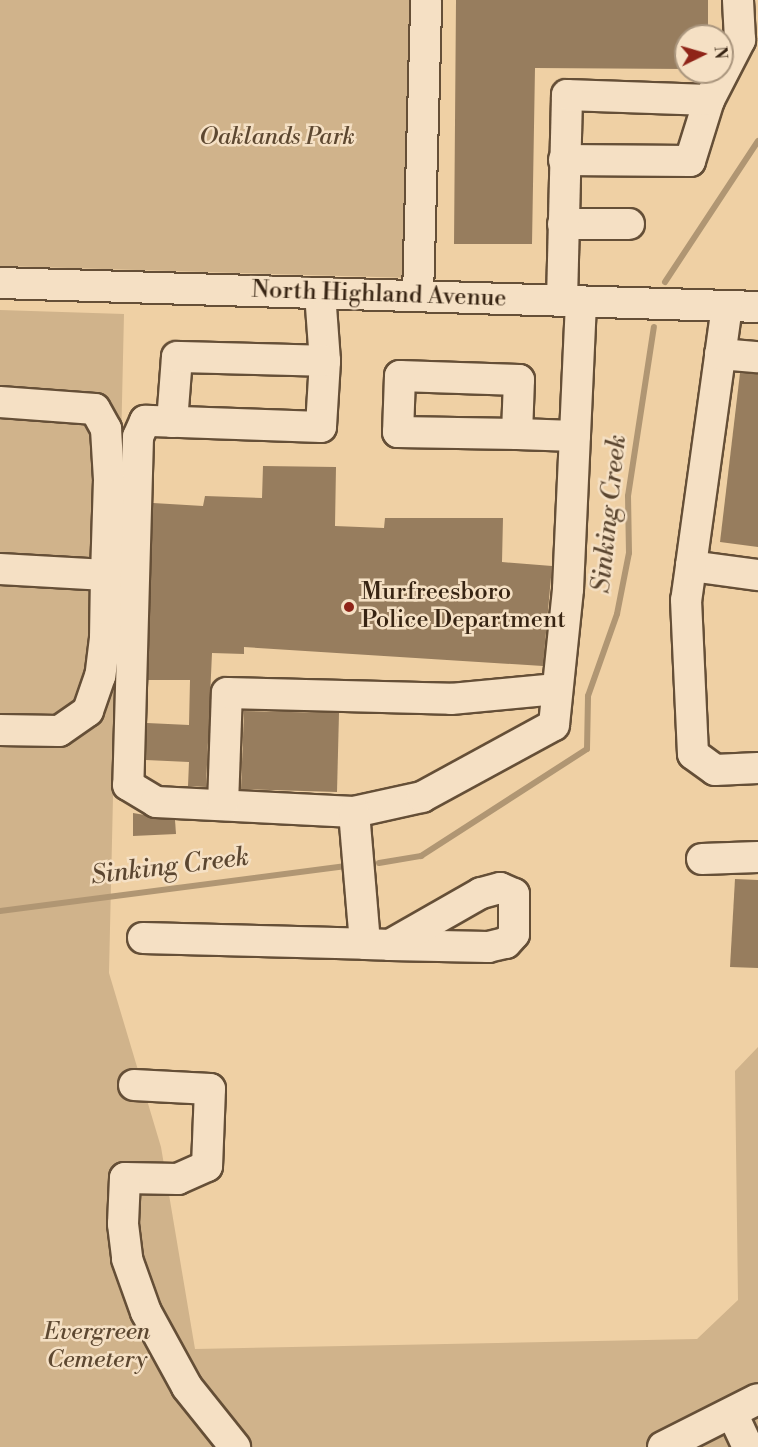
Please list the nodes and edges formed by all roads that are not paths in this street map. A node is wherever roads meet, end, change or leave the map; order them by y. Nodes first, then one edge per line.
1 (426, 0) edge
2 (738, 0) edge
3 (709, 100) junction
4 (564, 160) junction
5 (563, 224) junction
6 (629, 224) dead end
7 (0, 284) edge
8 (320, 293) junction
9 (418, 296) junction
10 (571, 301) junction
11 (727, 306) junction
12 (758, 307) edge
13 (720, 354) junction
14 (758, 357) edge
15 (325, 361) junction
16 (0, 402) edge
17 (172, 423) junction
18 (517, 434) dead end
19 (575, 436) junction
20 (691, 566) junction
21 (0, 569) edge
22 (106, 575) junction
23 (758, 575) edge
24 (557, 689) junction
25 (0, 730) edge
26 (758, 768) edge
27 (223, 805) junction
28 (354, 812) junction
29 (758, 857) edge
30 (702, 859) dead end
31 (143, 938) dead end
32 (134, 1085) dead end
33 (746, 1407) edge
34 (236, 1447) edge
35 (663, 1447) edge
36 (748, 1447) edge

1 - 9 street
2 - 3 street
3 - 4 street
3 - 4 street
4 - 5 street
5 - 6 street
5 - 10 street
7 - 8 street, North Highland Avenue
8 - 9 street, North Highland Avenue
8 - 15 street
9 - 10 street, North Highland Avenue
10 - 11 street, North Highland Avenue
10 - 19 street
11 - 12 street, North Highland Avenue
11 - 13 street
13 - 14 street
13 - 20 street
15 - 17 street
15 - 17 street
16 - 22 street
17 - 27 street
18 - 19 street
19 - 24 street
20 - 23 street
20 - 26 street
21 - 22 street
22 - 25 street
24 - 27 street
24 - 28 street
27 - 28 street
28 - 31 street
29 - 30 street
32 - 34 street
33 - 35 street
33 - 36 street

